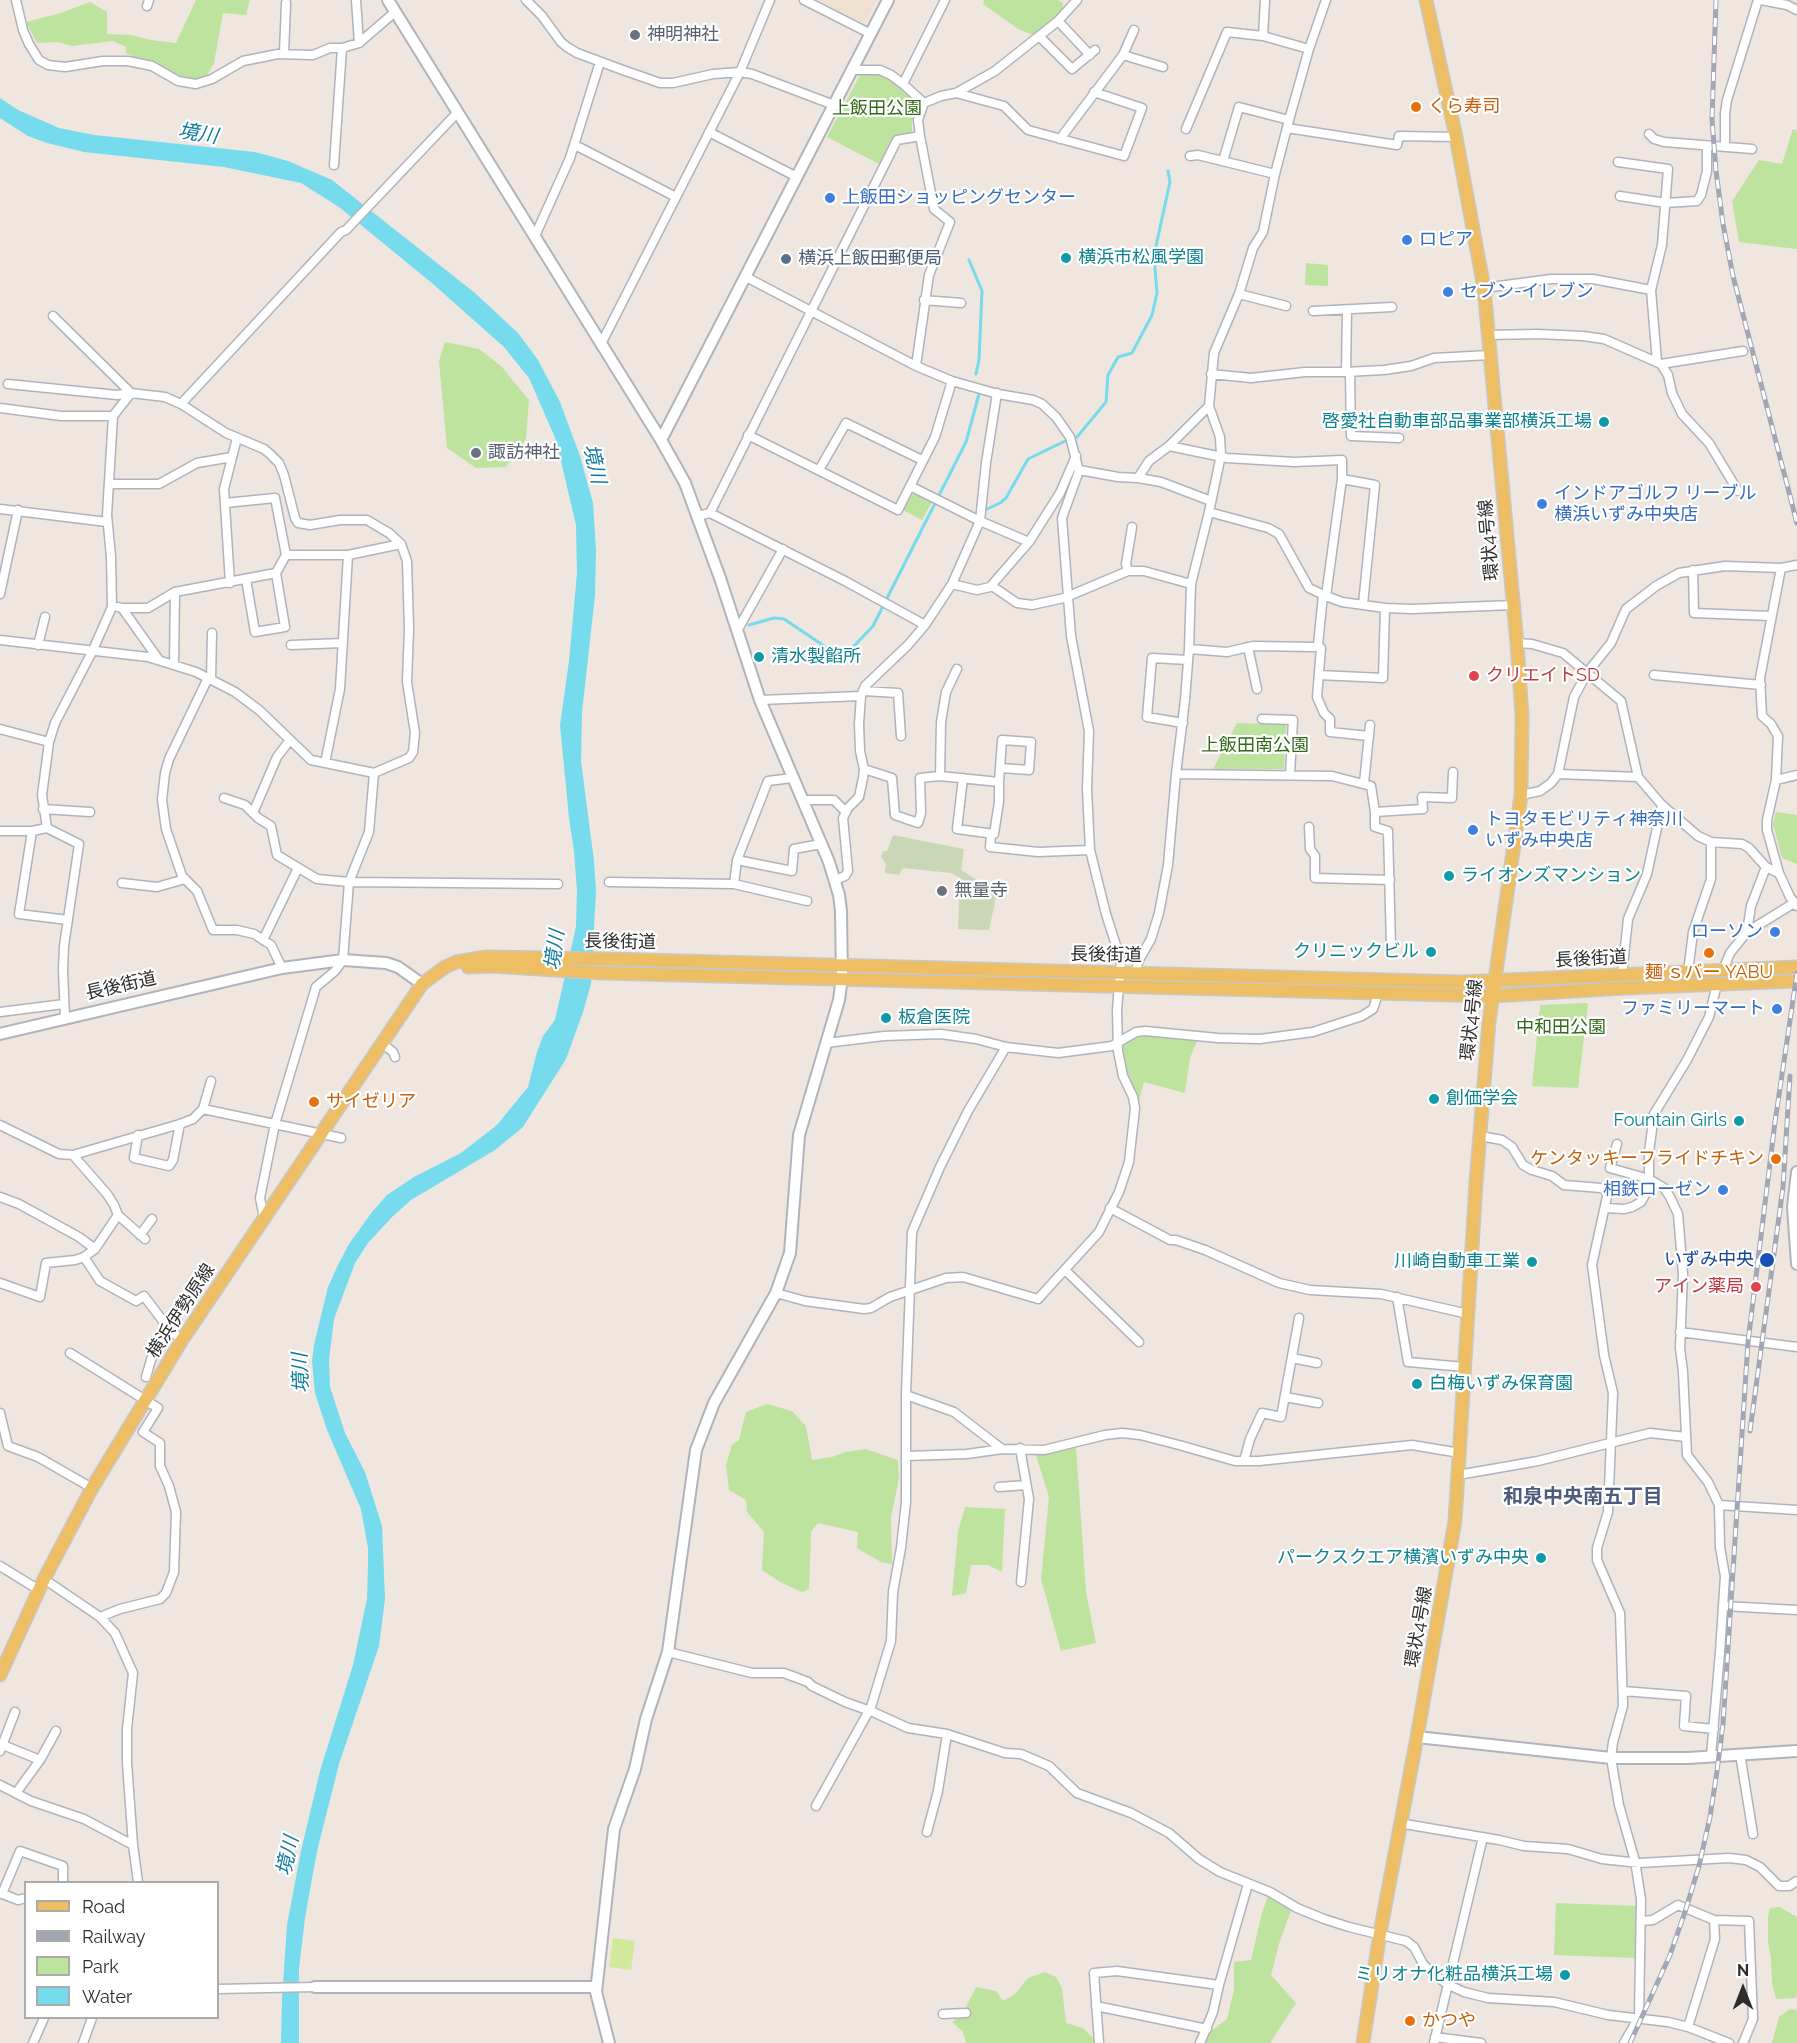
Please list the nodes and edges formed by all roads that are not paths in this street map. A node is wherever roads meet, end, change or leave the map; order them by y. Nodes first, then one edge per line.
1 (16, 0) edge
2 (356, 0) edge
3 (388, 0) edge
4 (526, 0) edge
5 (770, 0) edge
6 (804, 0) edge
7 (888, 0) edge
8 (945, 0) edge
9 (1077, 0) edge
10 (1265, 0) edge
11 (1326, 0) edge
12 (1426, 0) edge
13 (1759, 0) edge
14 (286, 3) dead end
15 (1797, 10) edge
16 (395, 12) junction
17 (1058, 21) junction
18 (1134, 30) dead end
19 (871, 34) junction
20 (1039, 36) junction
21 (1263, 36) junction
22 (359, 43) junction
23 (342, 48) junction
24 (1309, 50) junction
25 (284, 54) junction
26 (1123, 55) junction
27 (600, 62) junction
28 (1163, 68) dead end
29 (852, 70) junction
30 (740, 72) junction
31 (903, 84) junction
32 (1094, 92) junction
33 (956, 93) junction
34 (924, 103) junction
35 (834, 105) junction
36 (457, 113) junction
37 (1288, 124) junction
38 (1186, 129) dead end
39 (709, 132) junction
40 (1649, 134) dead end
41 (920, 136) junction
42 (1456, 137) junction
43 (1060, 139) junction
44 (575, 145) junction
45 (1707, 146) junction
46 (1725, 147) junction
47 (1752, 149) dead end
48 (1190, 156) dead end
49 (1223, 160) junction
50 (1618, 162) dead end
51 (334, 165) dead end
52 (1275, 174) junction
53 (797, 177) junction
54 (1620, 196) dead end
55 (676, 197) junction
56 (1666, 203) junction
57 (535, 236) junction
58 (746, 277) junction
59 (1484, 288) junction
60 (1651, 290) junction
61 (1239, 294) junction
62 (924, 300) junction
63 (961, 303) dead end
64 (1286, 306) dead end
65 (1392, 307) dead end
66 (1347, 310) junction
67 (810, 311) junction
68 (1313, 311) dead end
69 (53, 316) dead end
70 (1488, 335) junction
71 (601, 344) junction
72 (1743, 351) dead end
73 (1490, 355) junction
74 (1659, 363) junction
75 (916, 366) junction
76 (1348, 372) junction
77 (1211, 374) junction
78 (952, 381) junction
79 (9, 384) dead end
80 (131, 393) junction
81 (997, 393) junction
82 (181, 404) junction
83 (1209, 406) junction
84 (0, 408) edge
85 (113, 416) junction
86 (748, 435) junction
87 (237, 438) junction
88 (1400, 438) dead end
89 (661, 440) junction
90 (1169, 446) junction
91 (1221, 455) junction
92 (1077, 456) junction
93 (232, 457) junction
94 (922, 460) junction
95 (1079, 470) junction
96 (819, 471) junction
97 (1138, 478) junction
98 (1342, 479) junction
99 (109, 484) junction
100 (910, 486) junction
101 (1738, 491) dead end
102 (1211, 501) junction
103 (225, 503) junction
104 (0, 509) edge
105 (18, 510) junction
106 (710, 513) junction
107 (1209, 513) junction
108 (698, 516) junction
109 (980, 521) junction
110 (107, 522) junction
111 (1132, 527) dead end
112 (1029, 542) junction
113 (401, 544) junction
114 (783, 549) junction
115 (286, 555) junction
116 (348, 555) junction
117 (1797, 564) edge
118 (1781, 568) junction
119 (1693, 570) junction
120 (1128, 571) junction
121 (276, 573) junction
122 (246, 579) junction
123 (230, 583) junction
124 (952, 584) junction
125 (1191, 584) junction
126 (992, 586) junction
127 (175, 592) junction
128 (0, 594) edge
129 (1068, 596) junction
130 (1325, 596) junction
131 (1364, 604) junction
132 (1514, 604) junction
133 (112, 607) junction
134 (122, 608) junction
135 (1385, 608) junction
136 (1770, 616) junction
137 (45, 617) dead end
138 (925, 625) junction
139 (737, 630) junction
140 (212, 633) dead end
141 (0, 640) edge
142 (343, 643) junction
143 (1517, 643) junction
144 (38, 645) junction
145 (291, 645) dead end
146 (1318, 645) junction
147 (1248, 647) junction
148 (1189, 649) junction
149 (92, 652) junction
150 (159, 660) junction
151 (1188, 660) junction
152 (174, 665) junction
153 (957, 669) dead end
154 (1587, 673) junction
155 (1319, 675) junction
156 (1654, 675) dead end
157 (210, 679) junction
158 (1761, 685) junction
159 (1257, 689) dead end
160 (862, 693) junction
161 (760, 700) junction
162 (1262, 719) dead end
163 (1183, 723) junction
164 (1370, 725) dead end
165 (0, 729) edge
166 (901, 736) dead end
167 (1369, 736) junction
168 (290, 740) junction
169 (48, 742) junction
170 (326, 763) junction
171 (1001, 768) junction
172 (864, 769) junction
173 (1453, 772) dead end
174 (374, 773) junction
175 (1176, 774) junction
176 (1558, 774) junction
177 (1290, 775) junction
178 (940, 776) junction
179 (1797, 776) edge
180 (1638, 777) junction
181 (792, 778) junction
182 (963, 778) junction
183 (1776, 780) junction
184 (999, 782) junction
185 (1364, 783) junction
186 (1521, 795) junction
187 (224, 798) dead end
188 (802, 800) junction
189 (1662, 806) junction
190 (43, 809) junction
191 (90, 812) dead end
192 (846, 812) junction
193 (1375, 812) junction
194 (253, 813) junction
195 (1309, 827) dead end
196 (47, 828) junction
197 (0, 831) edge
198 (32, 831) junction
199 (991, 834) junction
200 (1711, 842) junction
201 (821, 844) junction
202 (1090, 850) junction
203 (737, 860) junction
204 (1766, 867) junction
205 (298, 868) junction
206 (1779, 873) junction
207 (185, 879) junction
208 (835, 880) junction
209 (1390, 880) junction
210 (349, 882) junction
211 (609, 882) dead end
212 (122, 883) dead end
213 (558, 884) dead end
214 (734, 884) junction
215 (807, 901) dead end
216 (1795, 904) edge
217 (68, 920) junction
218 (1747, 932) junction
219 (263, 940) junction
220 (1391, 946) dead end
221 (343, 960) junction
222 (554, 964) junction
223 (1797, 967) edge
224 (282, 968) junction
225 (1723, 970) junction
226 (841, 972) junction
227 (1688, 972) junction
228 (1135, 973) junction
229 (1622, 975) junction
230 (1120, 979) junction
231 (1797, 981) edge
232 (1494, 982) junction
233 (422, 984) junction
234 (1717, 984) junction
235 (1378, 994) junction
236 (1492, 996) junction
237 (64, 1004) junction
238 (0, 1012) edge
239 (65, 1018) junction
240 (0, 1034) edge
241 (826, 1043) junction
242 (1118, 1043) junction
243 (383, 1044) junction
244 (1006, 1047) junction
245 (395, 1057) dead end
246 (212, 1081) dead end
247 (203, 1109) junction
248 (180, 1124) junction
249 (275, 1124) junction
250 (0, 1125) edge
251 (322, 1134) junction
252 (138, 1135) junction
253 (1480, 1136) junction
254 (341, 1138) dead end
255 (1617, 1144) dead end
256 (73, 1155) junction
257 (1797, 1172) edge
258 (1649, 1179) junction
259 (0, 1197) edge
260 (1605, 1208) junction
261 (1110, 1209) junction
262 (118, 1215) junction
263 (264, 1218) junction
264 (152, 1219) dead end
265 (95, 1249) junction
266 (84, 1257) junction
267 (1797, 1264) edge
268 (1065, 1270) junction
269 (0, 1283) edge
270 (910, 1290) junction
271 (776, 1293) junction
272 (1397, 1297) junction
273 (1468, 1314) junction
274 (1299, 1318) dead end
275 (169, 1329) junction
276 (1680, 1332) junction
277 (182, 1340) junction
278 (1139, 1342) dead end
279 (1797, 1347) edge
280 (70, 1353) dead end
281 (1292, 1358) junction
282 (1317, 1363) dead end
283 (1465, 1367) junction
284 (146, 1377) dead end
285 (906, 1395) junction
286 (1285, 1397) junction
287 (145, 1399) junction
288 (1318, 1403) dead end
289 (0, 1413) edge
290 (1686, 1437) junction
291 (1610, 1443) junction
292 (1020, 1448) junction
293 (1002, 1449) junction
294 (1460, 1453) junction
295 (906, 1456) junction
296 (1244, 1461) junction
297 (1458, 1475) junction
298 (1026, 1485) junction
299 (999, 1487) dead end
300 (92, 1488) junction
301 (1719, 1505) junction
302 (1797, 1510) edge
303 (0, 1566) edge
304 (1021, 1582) dead end
305 (42, 1585) junction
306 (1724, 1606) junction
307 (1797, 1610) edge
308 (100, 1617) junction
309 (668, 1652) junction
310 (0, 1675) edge
311 (1623, 1691) junction
312 (868, 1711) junction
313 (15, 1712) dead end
314 (1714, 1729) junction
315 (56, 1731) dead end
316 (946, 1734) junction
317 (1417, 1737) junction
318 (2, 1748) edge
319 (1797, 1751) edge
320 (1740, 1754) junction
321 (1711, 1756) junction
322 (1611, 1758) junction
323 (40, 1760) junction
324 (0, 1785) edge
325 (16, 1794) junction
326 (816, 1806) dead end
327 (1400, 1823) junction
328 (927, 1832) dead end
329 (1753, 1834) dead end
330 (1483, 1837) junction
331 (133, 1845) junction
332 (1635, 1861) junction
333 (63, 1881) edge
334 (138, 1881) edge
335 (1797, 1881) edge
336 (1248, 1884) junction
337 (1, 1893) edge
338 (24, 1898) edge
339 (1714, 1920) junction
340 (1641, 1921) junction
341 (1380, 1934) junction
342 (1447, 1984) junction
343 (1219, 1985) junction
344 (314, 1987) joint
345 (596, 1987) junction
346 (219, 1989) edge
347 (1096, 2006) junction
348 (966, 2013) dead end
349 (943, 2014) dead end
350 (1639, 2017) junction
351 (44, 2019) edge
352 (92, 2019) edge
353 (1688, 2027) junction
354 (1207, 2029) junction
355 (1435, 2040) edge
356 (33, 2043) edge
357 (83, 2043) edge
358 (609, 2043) edge
359 (1100, 2043) edge
360 (1200, 2043) edge
361 (1363, 2043) edge
362 (1481, 2043) edge
363 (1624, 2043) edge
364 (1729, 2043) edge
365 (1743, 2043) edge

1 - 25 street
2 - 22 street
3 - 16 street
4 - 27 street
5 - 30 street
6 - 19 street
7 - 19 street
8 - 31 street
9 - 17 street
10 - 21 street
11 - 24 street
12 - 42 main road, 環状4号線
13 - 15 street
13 - 46 street
14 - 25 street
16 - 22 street
16 - 36 street
17 - 20 street
17 - 20 street
18 - 26 street
19 - 29 street
20 - 33 street
21 - 24 street
21 - 38 street
22 - 23 street
23 - 25 street
23 - 51 street
24 - 37 street
26 - 28 street
26 - 32 street
27 - 30 street
27 - 44 street
29 - 31 street
29 - 35 street
30 - 35 street
30 - 39 street
31 - 34 street
32 - 43 street
32 - 43 street
33 - 34 street
33 - 43 street
34 - 41 street
35 - 53 street
36 - 57 street
36 - 82 street
37 - 42 street
37 - 49 street
37 - 52 street
39 - 53 street
39 - 55 street
40 - 45 street
41 - 62 street
41 - 67 street
42 - 59 main road, 環状4号線
44 - 55 street
44 - 57 street
45 - 46 street
45 - 56 street
46 - 47 street
48 - 49 street
49 - 52 street
50 - 56 street
52 - 61 street
53 - 58 street
54 - 56 street
55 - 71 street
56 - 60 street
57 - 71 street
58 - 67 street
58 - 89 street
59 - 60 street
59 - 70 main road, 環状4号線
60 - 74 street
61 - 64 street
61 - 77 street
62 - 63 street
62 - 75 street
65 - 66 street
66 - 68 street
66 - 76 street
67 - 75 street
67 - 86 street
69 - 80 street
70 - 73 main road, 環状4号線
70 - 74 street
71 - 89 street
72 - 74 street
73 - 76 street
73 - 132 main road, 環状4号線
74 - 101 street
75 - 78 street
76 - 77 street
76 - 88 street
77 - 83 street
78 - 81 street
78 - 94 street
79 - 80 street
80 - 82 street
80 - 85 street
81 - 92 street
81 - 109 street
82 - 87 street
83 - 90 street
83 - 91 street
84 - 85 street
85 - 99 street
86 - 96 street
86 - 106 street
87 - 93 street
87 - 113 street
89 - 108 street
90 - 91 street
90 - 97 street
91 - 98 street
91 - 102 street
92 - 95 street
92 - 112 street
93 - 99 street
93 - 103 street
94 - 96 street
94 - 100 street
95 - 97 street
95 - 129 street
96 - 100 street
97 - 102 street
98 - 130 street
98 - 131 street
99 - 110 street
100 - 109 street
102 - 107 street
103 - 115 street
103 - 123 street
104 - 105 street
105 - 110 street
105 - 128 street
106 - 108 street
106 - 114 street
107 - 125 street
107 - 130 street
108 - 139 street
109 - 112 street
109 - 124 street
110 - 133 street
111 - 120 street
112 - 126 street
113 - 116 street
113 - 174 street
114 - 138 street
114 - 139 street
115 - 116 street
115 - 121 street
116 - 142 street
117 - 118 street
118 - 119 street
118 - 136 street
119 - 136 street
119 - 154 street
120 - 125 street
120 - 129 street
121 - 122 street
121 - 122 street
122 - 123 street
123 - 127 street
124 - 126 street
124 - 138 street
125 - 148 street
126 - 129 street
127 - 134 street
127 - 152 street
129 - 202 street
130 - 131 street
130 - 146 street
131 - 135 street
132 - 135 street
132 - 143 main road, 環状4号線
133 - 134 street
133 - 149 street
134 - 150 street
135 - 155 street
136 - 158 street
137 - 144 street
138 - 160 street
139 - 161 street
140 - 157 street
141 - 144 street
142 - 145 street
142 - 170 street
143 - 154 street
143 - 186 main road, 環状4号線
144 - 149 street
146 - 147 street
146 - 155 street
147 - 148 street
147 - 159 street
148 - 151 street
149 - 150 street
149 - 169 street
150 - 152 street
151 - 163 street
151 - 163 street
152 - 157 street
153 - 178 street
154 - 176 street
154 - 180 street
155 - 167 street
156 - 158 street
157 - 168 street
157 - 207 street
158 - 183 street
160 - 161 street
160 - 166 street
160 - 172 street
161 - 181 street
162 - 177 street
163 - 175 street
164 - 167 street
165 - 169 street
167 - 185 street
168 - 170 street
168 - 194 street
169 - 190 street
170 - 174 street
171 - 171 street
171 - 184 street
172 - 178 street
172 - 192 street
173 - 193 street
174 - 210 street
175 - 177 street
175 - 228 street
176 - 180 street
176 - 186 street
177 - 185 street
178 - 182 street
179 - 183 street
180 - 189 street
181 - 188 street
181 - 203 street
182 - 184 street
182 - 199 street
183 - 206 street
184 - 199 street
185 - 193 street
186 - 232 main road, 環状4号線
187 - 194 street
188 - 192 street
188 - 201 street
189 - 200 street
189 - 229 street
190 - 191 street
190 - 196 street
192 - 208 street
193 - 209 street
194 - 205 street
195 - 209 street
196 - 198 street
196 - 217 street
197 - 198 street
198 - 217 street
199 - 202 street
200 - 204 street
200 - 227 street
201 - 203 street
201 - 208 street
202 - 230 street
203 - 214 street
204 - 206 street
204 - 218 street
205 - 210 street
205 - 219 street
206 - 216 street
207 - 212 street
207 - 219 street
208 - 226 street
209 - 220 street
210 - 213 street
210 - 221 street
211 - 214 street
214 - 215 street
216 - 218 street
217 - 237 street
218 - 225 street
219 - 224 street
221 - 224 street, 長後街道
221 - 233 street, 長後街道
221 - 249 street
222 - 226 main road, 長後街道
222 - 226 main road, 長後街道
222 - 233 main road, 長後街道
223 - 225 main road, 長後街道
224 - 239 street, 長後街道
225 - 227 main road, 長後街道
226 - 230 main road, 長後街道
226 - 241 street
227 - 229 main road, 長後街道
228 - 230 main road, 長後街道
228 - 232 main road, 長後街道
229 - 232 main road, 長後街道
230 - 235 main road, 長後街道
230 - 242 street
231 - 234 main road, 長後街道
232 - 236 main road, 環状4号線
233 - 243 main road, 横浜伊勢原線
234 - 236 main road, 長後街道
234 - 258 street
235 - 236 main road, 長後街道
235 - 242 street
236 - 253 main road, 環状4号線
237 - 238 street
237 - 239 street
239 - 240 street, 長後街道
241 - 244 street
241 - 271 street
242 - 244 street
242 - 261 street
243 - 245 street
243 - 251 main road, 横浜伊勢原線
244 - 270 street
246 - 247 street
247 - 248 street
247 - 249 street
248 - 252 street
248 - 252 street
249 - 251 street
249 - 263 street
250 - 256 street
251 - 254 street
251 - 263 main road, 横浜伊勢原線
252 - 256 street
253 - 260 street
253 - 273 main road, 環状4号線
255 - 258 street
256 - 262 street
257 - 267 street
258 - 260 street
258 - 276 street
259 - 265 street
260 - 291 street
261 - 268 street
261 - 272 street
262 - 264 street
262 - 265 street
263 - 277 main road, 横浜伊勢原線
265 - 266 street
266 - 269 street
266 - 275 street
268 - 270 street
268 - 278 street
270 - 271 street
270 - 285 street
271 - 309 street
272 - 273 street
272 - 283 street
273 - 283 main road, 環状4号線
274 - 281 street
275 - 277 street
275 - 284 street
276 - 279 street
276 - 290 street
277 - 287 main road, 横浜伊勢原線
280 - 287 street
281 - 282 street
281 - 286 street
283 - 294 main road, 環状4号線
285 - 293 street
285 - 295 street
286 - 288 street
286 - 296 street
287 - 300 main road, 横浜伊勢原線
287 - 308 street
289 - 300 street
290 - 291 street
290 - 301 street
291 - 297 street
291 - 311 street
292 - 293 street
292 - 296 street
292 - 298 street
293 - 295 street
294 - 296 street
294 - 297 main road, 環状4号線
295 - 312 street
297 - 317 main road, 環状4号線
298 - 299 street
298 - 304 street
300 - 305 main road, 横浜伊勢原線
301 - 302 street
301 - 306 street
303 - 305 street
305 - 308 street
305 - 310 main road, 横浜伊勢原線
306 - 307 street
306 - 314 street
308 - 331 street
309 - 312 street
309 - 345 street
311 - 314 street
311 - 322 street
312 - 316 street
312 - 326 street
313 - 318 street
314 - 321 street
315 - 323 street
316 - 328 street
316 - 336 street
317 - 322 street
317 - 327 main road, 環状4号線
318 - 323 street
319 - 320 street
320 - 321 street
320 - 329 street
321 - 322 street
322 - 332 street
323 - 325 street
324 - 325 street
325 - 331 street
327 - 330 street
327 - 341 main road, 環状4号線
330 - 332 street
330 - 342 street
331 - 334 street
332 - 335 street
332 - 340 street
333 - 337 street
336 - 341 street
336 - 343 street
337 - 338 street
339 - 340 street
339 - 353 street
339 - 365 street
340 - 350 street
341 - 342 street
341 - 361 main road, 環状4号線
342 - 350 street
342 - 355 street
343 - 347 street
343 - 354 street
344 - 345 street
344 - 346 street
345 - 358 street
347 - 354 street
347 - 359 street
348 - 349 street
350 - 353 street
350 - 363 street
351 - 356 street
352 - 357 street
353 - 364 street
354 - 360 street
355 - 362 street

